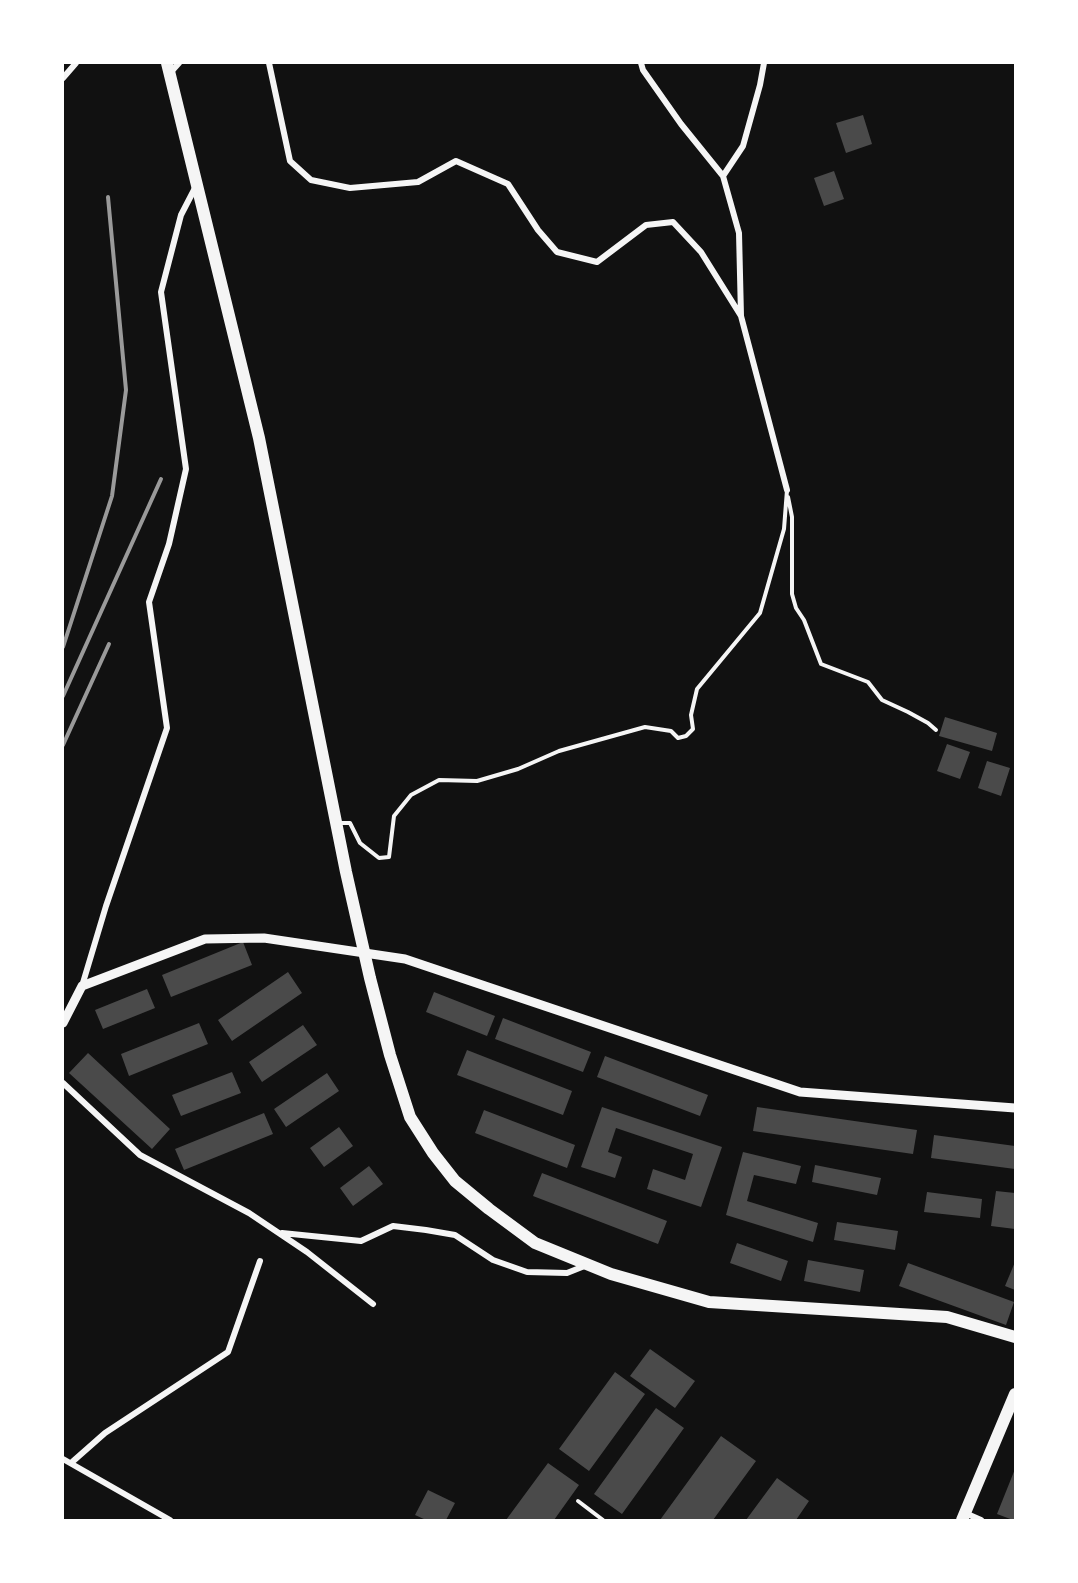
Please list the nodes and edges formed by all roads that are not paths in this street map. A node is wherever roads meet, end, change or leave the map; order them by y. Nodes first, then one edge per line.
1 (76, 63) edge
2 (179, 63) edge
3 (269, 63) edge
4 (641, 63) edge
5 (764, 63) edge
6 (168, 68) edge
7 (63, 78) edge
8 (723, 176) junction
9 (197, 184) junction
10 (741, 316) junction
11 (787, 490) junction
12 (936, 730) dead end
13 (336, 823) junction
14 (82, 986) junction
15 (63, 1023) edge
16 (63, 1083) edge
17 (1015, 1108) edge
18 (279, 1233) junction
19 (260, 1261) dead end
20 (589, 1265) junction
21 (373, 1304) dead end
22 (1015, 1337) edge
23 (1015, 1394) edge
24 (63, 1459) edge
25 (71, 1463) junction
26 (578, 1502) dead end
27 (964, 1517) edge
28 (170, 1520) edge
29 (603, 1520) edge
30 (981, 1520) edge

1 - 7 street
2 - 6 street
3 - 10 street
4 - 8 street
5 - 8 street
6 - 9 main road
8 - 10 street
9 - 13 main road
9 - 14 street
10 - 11 street
11 - 12 lane
11 - 13 lane
13 - 20 main road
14 - 15 street
14 - 17 street
16 - 18 street
18 - 20 street
18 - 21 street
19 - 25 street
20 - 22 main road
23 - 27 main road
24 - 25 street
25 - 28 street
26 - 29 lane
27 - 30 street

